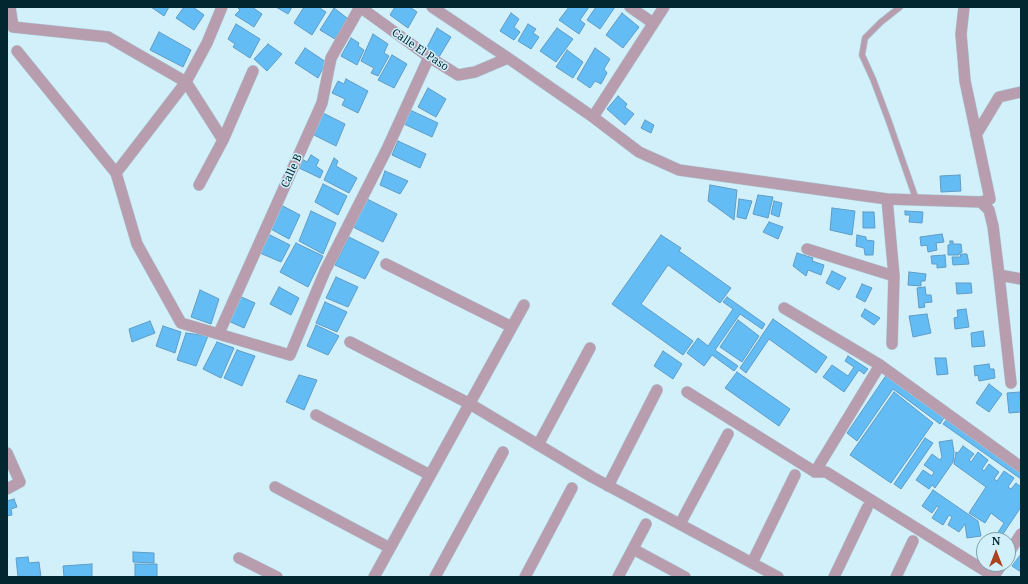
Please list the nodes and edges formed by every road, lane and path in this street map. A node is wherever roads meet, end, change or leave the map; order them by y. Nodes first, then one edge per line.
1 (10, 7) edge
2 (222, 7) edge
3 (360, 7) edge
4 (432, 7) edge
5 (630, 7) edge
6 (664, 7) edge
7 (900, 7) edge
8 (964, 7) edge
9 (653, 24) junction
10 (17, 51) dead end
11 (428, 57) junction
12 (508, 58) junction
13 (253, 71) dead end
14 (186, 82) junction
15 (1021, 92) edge
16 (593, 118) junction
17 (976, 135) junction
18 (223, 140) junction
19 (116, 172) junction
20 (199, 185) dead end
21 (887, 199) junction
22 (916, 199) junction
23 (981, 202) junction
24 (807, 250) dead end
25 (386, 264) dead end
26 (999, 275) junction
27 (894, 276) junction
28 (1021, 279) edge
29 (524, 304) dead end
30 (784, 308) dead end
31 (512, 327) junction
32 (219, 333) junction
33 (350, 342) dead end
34 (892, 344) dead end
35 (590, 348) dead end
36 (880, 366) junction
37 (1011, 383) dead end
38 (657, 390) dead end
39 (687, 392) dead end
40 (470, 404) junction
41 (316, 415) dead end
42 (728, 434) dead end
43 (538, 445) junction
44 (503, 452) dead end
45 (7, 453) edge
46 (1021, 467) edge
47 (815, 472) junction
48 (430, 475) junction
49 (795, 475) dead end
50 (608, 486) junction
51 (275, 487) dead end
52 (572, 488) dead end
53 (7, 489) edge
54 (867, 508) dead end
55 (646, 524) dead end
56 (680, 524) junction
57 (913, 541) dead end
58 (390, 548) junction
59 (633, 549) junction
60 (240, 558) dead end
61 (752, 563) junction
62 (377, 576) edge
63 (277, 577) edge
64 (435, 577) edge
65 (525, 577) edge
66 (618, 577) edge
67 (685, 577) edge
68 (778, 577) edge
69 (834, 577) edge
70 (896, 577) edge
71 (995, 577) edge

1 - 14 street
2 - 14 street
3 - 11 street, Calle El Paso
3 - 32 street, Calle B
4 - 12 street
5 - 9 street
6 - 9 street
7 - 22 lane
8 - 17 street
9 - 16 street
10 - 19 street
11 - 12 street, Calle El Paso
11 - 32 street
12 - 16 street
13 - 18 street
14 - 18 street
14 - 19 street
15 - 17 street
16 - 21 street
17 - 23 street
18 - 20 street
19 - 32 street
21 - 22 street
21 - 27 street
22 - 23 street
23 - 26 street
24 - 27 street
25 - 31 street
26 - 28 street
26 - 37 street
27 - 34 street
29 - 31 street
30 - 36 street
31 - 40 street
33 - 40 street
35 - 43 street
36 - 46 street
36 - 47 street
38 - 50 street
39 - 47 street
40 - 43 street
40 - 48 street
41 - 48 street
42 - 56 street
43 - 50 street
44 - 64 street
45 - 53 street
47 - 71 street
48 - 58 street
49 - 61 street
50 - 56 street
51 - 58 street
52 - 65 street
54 - 69 street
55 - 59 street
56 - 61 street
57 - 70 street
58 - 62 street
59 - 66 street
59 - 67 street
60 - 63 street
61 - 68 street

